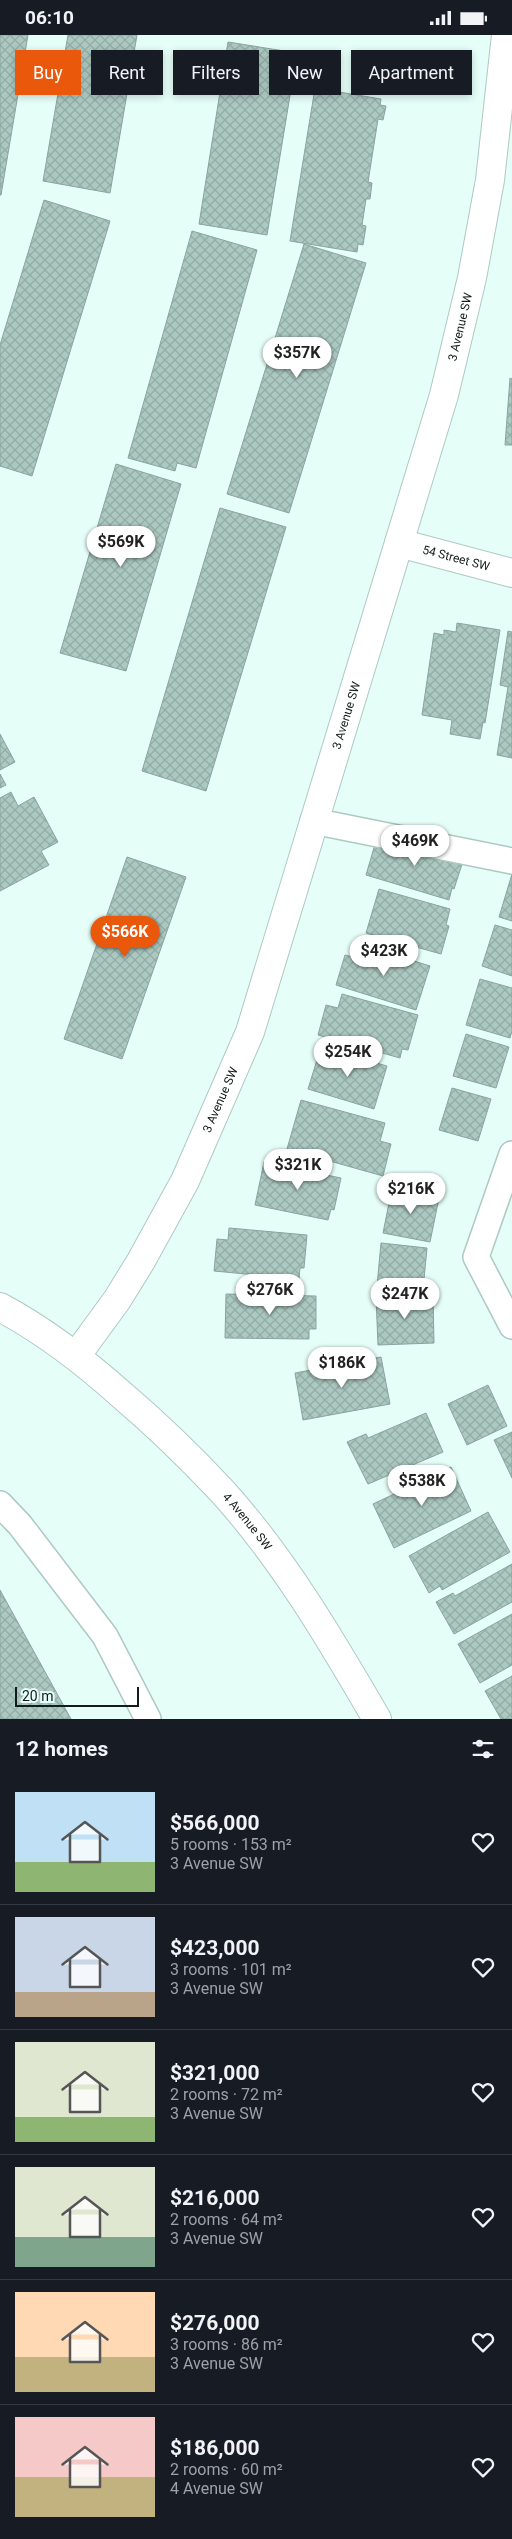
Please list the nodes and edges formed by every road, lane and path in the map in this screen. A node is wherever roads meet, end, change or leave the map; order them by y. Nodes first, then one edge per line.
1 (507, 49) edge
2 (398, 543) junction
3 (512, 573) edge
4 (313, 821) junction
5 (512, 861) edge
6 (512, 1153) edge
7 (0, 1307) edge
8 (512, 1326) edge
9 (76, 1356) junction
10 (0, 1504) edge
11 (148, 1719) edge
12 (377, 1719) edge

1 - 2 street, 3 Avenue SW
2 - 3 street, 54 Street SW
2 - 4 street, 3 Avenue SW
4 - 5 lane
4 - 9 street, 3 Avenue SW
6 - 8 lane
7 - 9 street
9 - 12 street, 4 Avenue SW
10 - 11 lane

